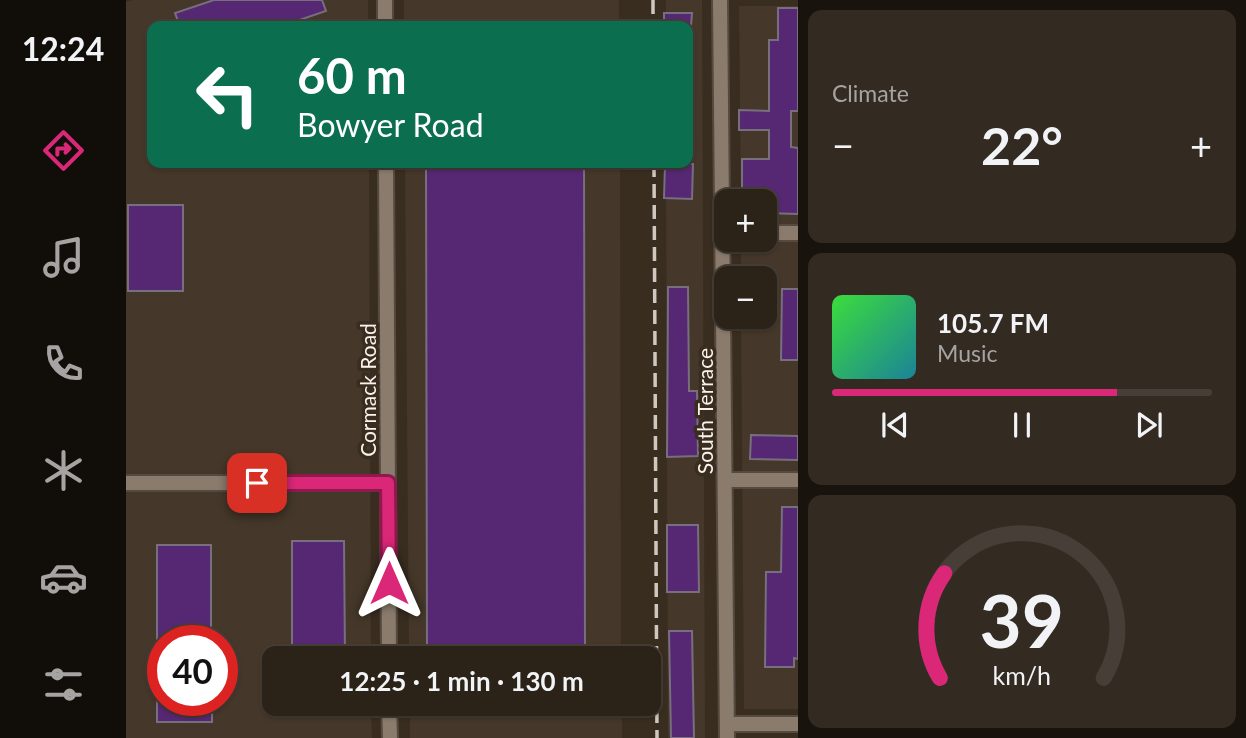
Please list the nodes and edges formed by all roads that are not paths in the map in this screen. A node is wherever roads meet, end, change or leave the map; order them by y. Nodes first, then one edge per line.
1 (385, 0) edge
2 (720, 0) edge
3 (386, 21) edge
4 (386, 168) edge
5 (724, 189) edge
6 (777, 233) edge
7 (798, 233) edge
8 (725, 252) edge
9 (725, 480) junction
10 (798, 480) edge
11 (126, 483) edge
12 (388, 483) junction
13 (389, 646) edge
14 (389, 716) edge
15 (798, 724) edge
16 (727, 731) edge
17 (390, 738) edge

1 - 3 street
2 - 5 street, South Terrace
4 - 12 street, Cormack Road
6 - 7 street
8 - 9 street, South Terrace
9 - 10 street
9 - 16 street, South Terrace
11 - 12 street
12 - 13 street, Cormack Road
14 - 17 street
15 - 16 street

